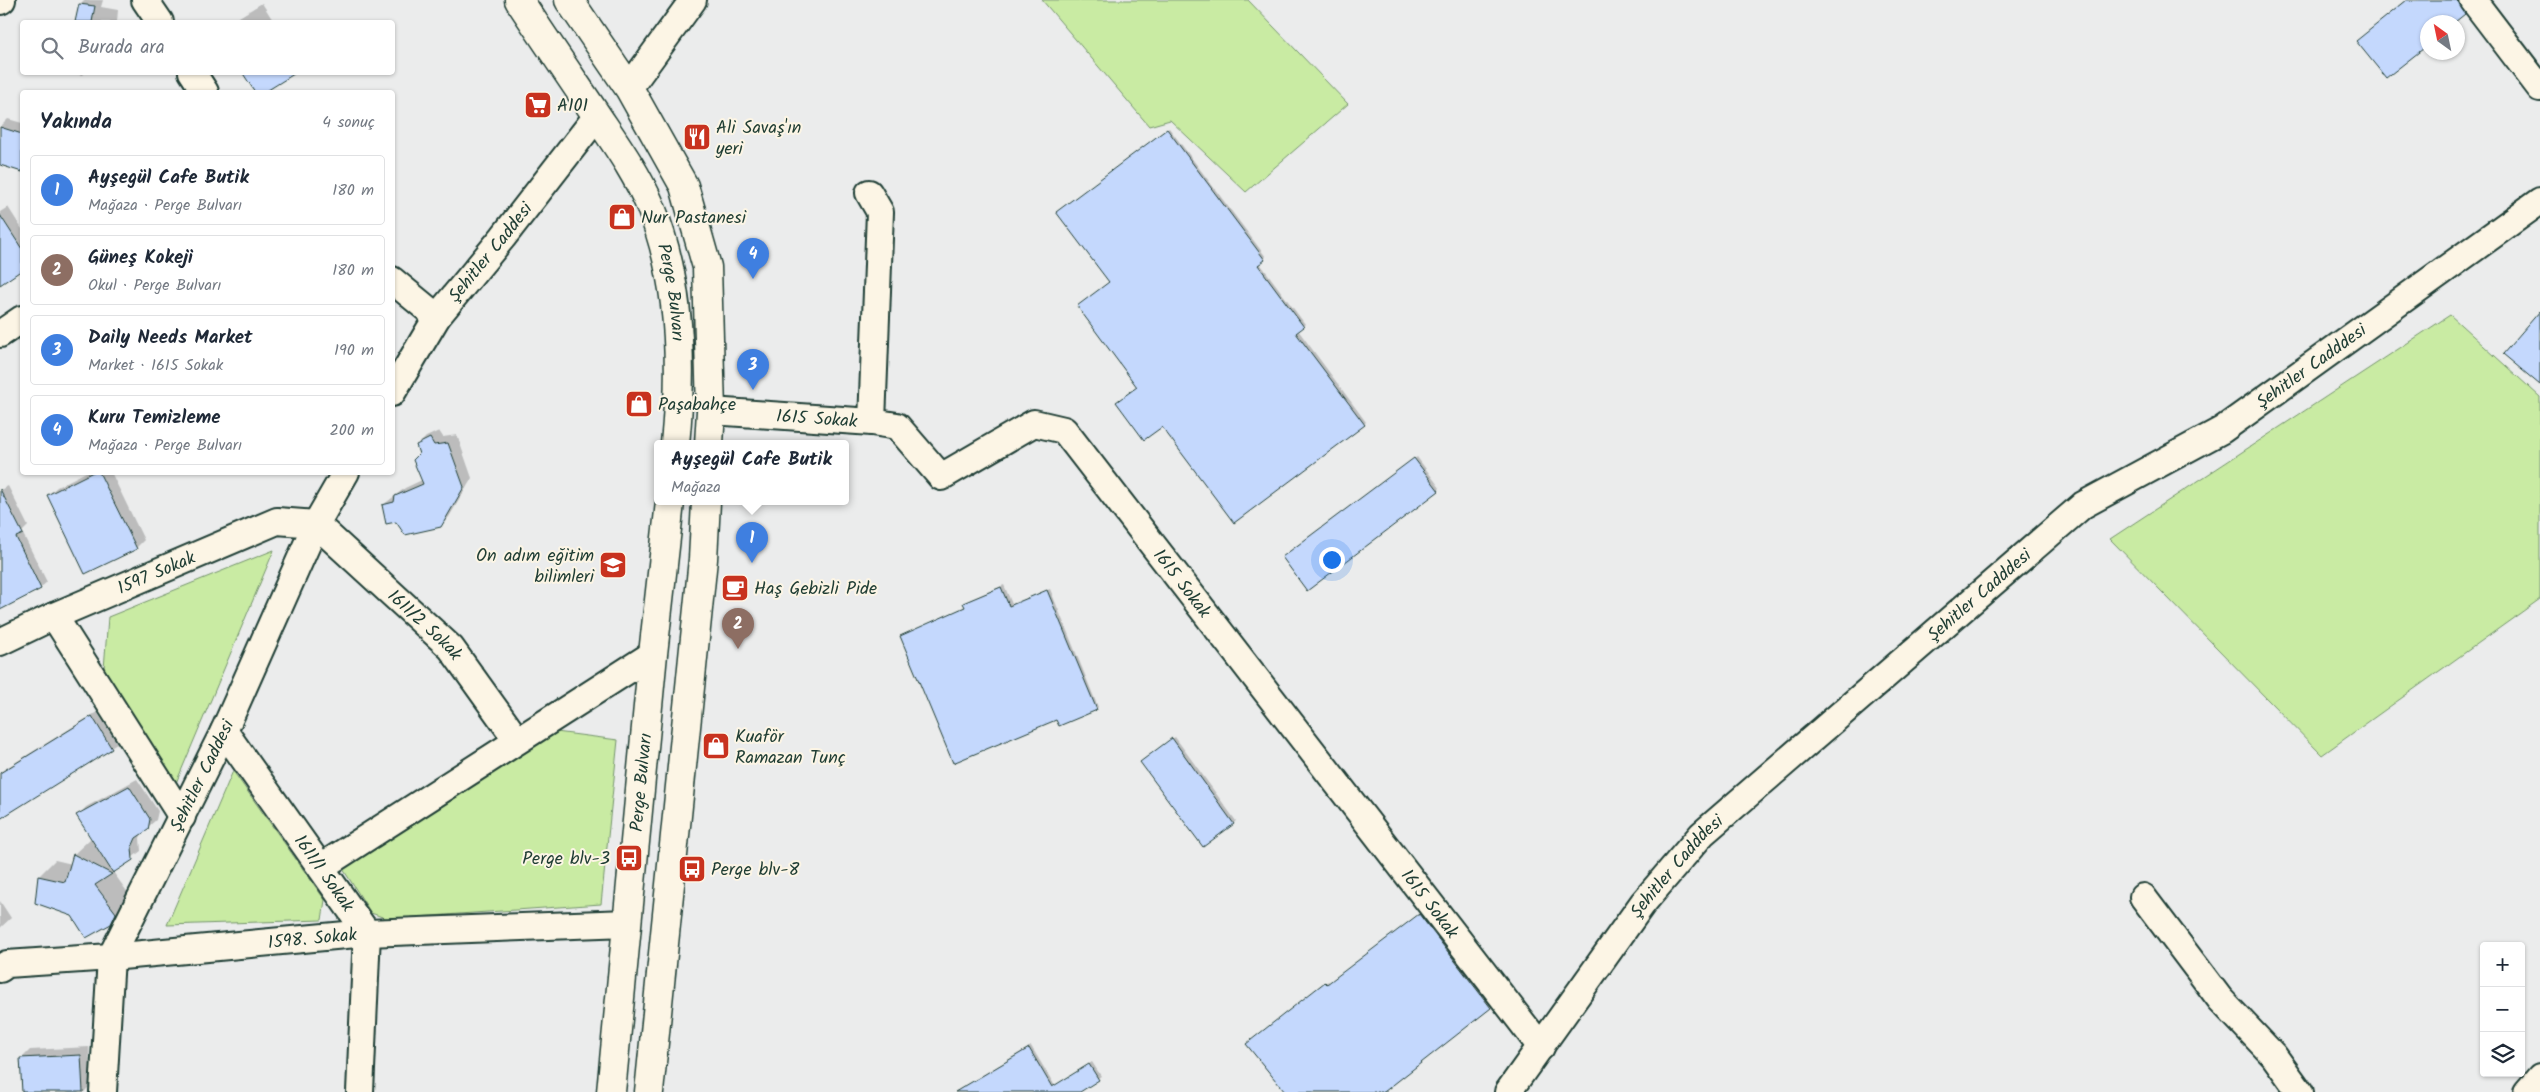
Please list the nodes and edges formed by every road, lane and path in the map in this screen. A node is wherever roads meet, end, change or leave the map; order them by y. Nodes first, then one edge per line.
1 (145, 0) edge
2 (519, 0) edge
3 (568, 0) edge
4 (693, 0) edge
5 (2472, 0) edge
6 (159, 20) edge
7 (194, 75) edge
8 (629, 88) junction
9 (2540, 88) edge
10 (204, 90) edge
11 (597, 116) junction
12 (868, 193) dead end
13 (2540, 201) edge
14 (395, 282) edge
15 (437, 317) junction
16 (20, 320) edge
17 (0, 334) edge
18 (395, 388) edge
19 (711, 411) junction
20 (872, 422) junction
21 (675, 440) edge
22 (709, 440) edge
23 (344, 475) edge
24 (670, 505) edge
25 (706, 505) edge
26 (316, 524) junction
27 (54, 616) junction
28 (0, 642) edge
29 (653, 654) junction
30 (224, 731) junction
31 (517, 740) junction
32 (182, 817) junction
33 (321, 867) junction
34 (2143, 897) dead end
35 (627, 923) junction
36 (367, 933) junction
37 (111, 958) junction
38 (0, 969) edge
39 (1541, 1048) junction
40 (2540, 1077) edge
41 (104, 1092) edge
42 (360, 1092) edge
43 (611, 1092) edge
44 (648, 1092) edge
45 (1508, 1092) edge
46 (2300, 1092) edge
47 (2527, 1092) edge

1 - 6 street
2 - 11 main road, Perge Bulvarı
3 - 8 main road, Perge Bulvarı
4 - 8 street
5 - 9 street
7 - 10 street
8 - 19 main road, Perge Bulvarı
11 - 15 street, Şehitler Caddesi
11 - 21 main road, Perge Bulvarı
12 - 20 street
13 - 39 street, Şehitler Cadddesi
14 - 15 street
15 - 18 street, Şehitler Caddesi
16 - 17 street
19 - 20 street, 1615 Sokak
19 - 22 main road, Perge Bulvarı
20 - 39 street, 1615 Sokak
23 - 26 street, Şehitler Caddesi
24 - 29 main road, Perge Bulvarı
25 - 44 main road
26 - 27 street, 1597 Sokak
26 - 30 street, Şehitler Caddesi
26 - 31 street, 1611/2 Sokak
27 - 28 street, 1597 Sokak
27 - 32 street
29 - 31 street
29 - 35 main road, Perge Bulvarı
30 - 32 street, Şehitler Caddesi
30 - 33 street, 1611/1 Sokak
31 - 33 street
32 - 37 street, Şehitler Caddesi
33 - 36 street, 1611/1 Sokak
34 - 46 street
35 - 36 street, 1598. Sokak
35 - 43 main road, Perge Bulvarı
36 - 37 street, 1598. Sokak
36 - 42 street
37 - 38 street, 1598. Sokak
37 - 41 street, Şehitler Caddesi
39 - 45 street, Şehitler Cadddesi
40 - 47 street

